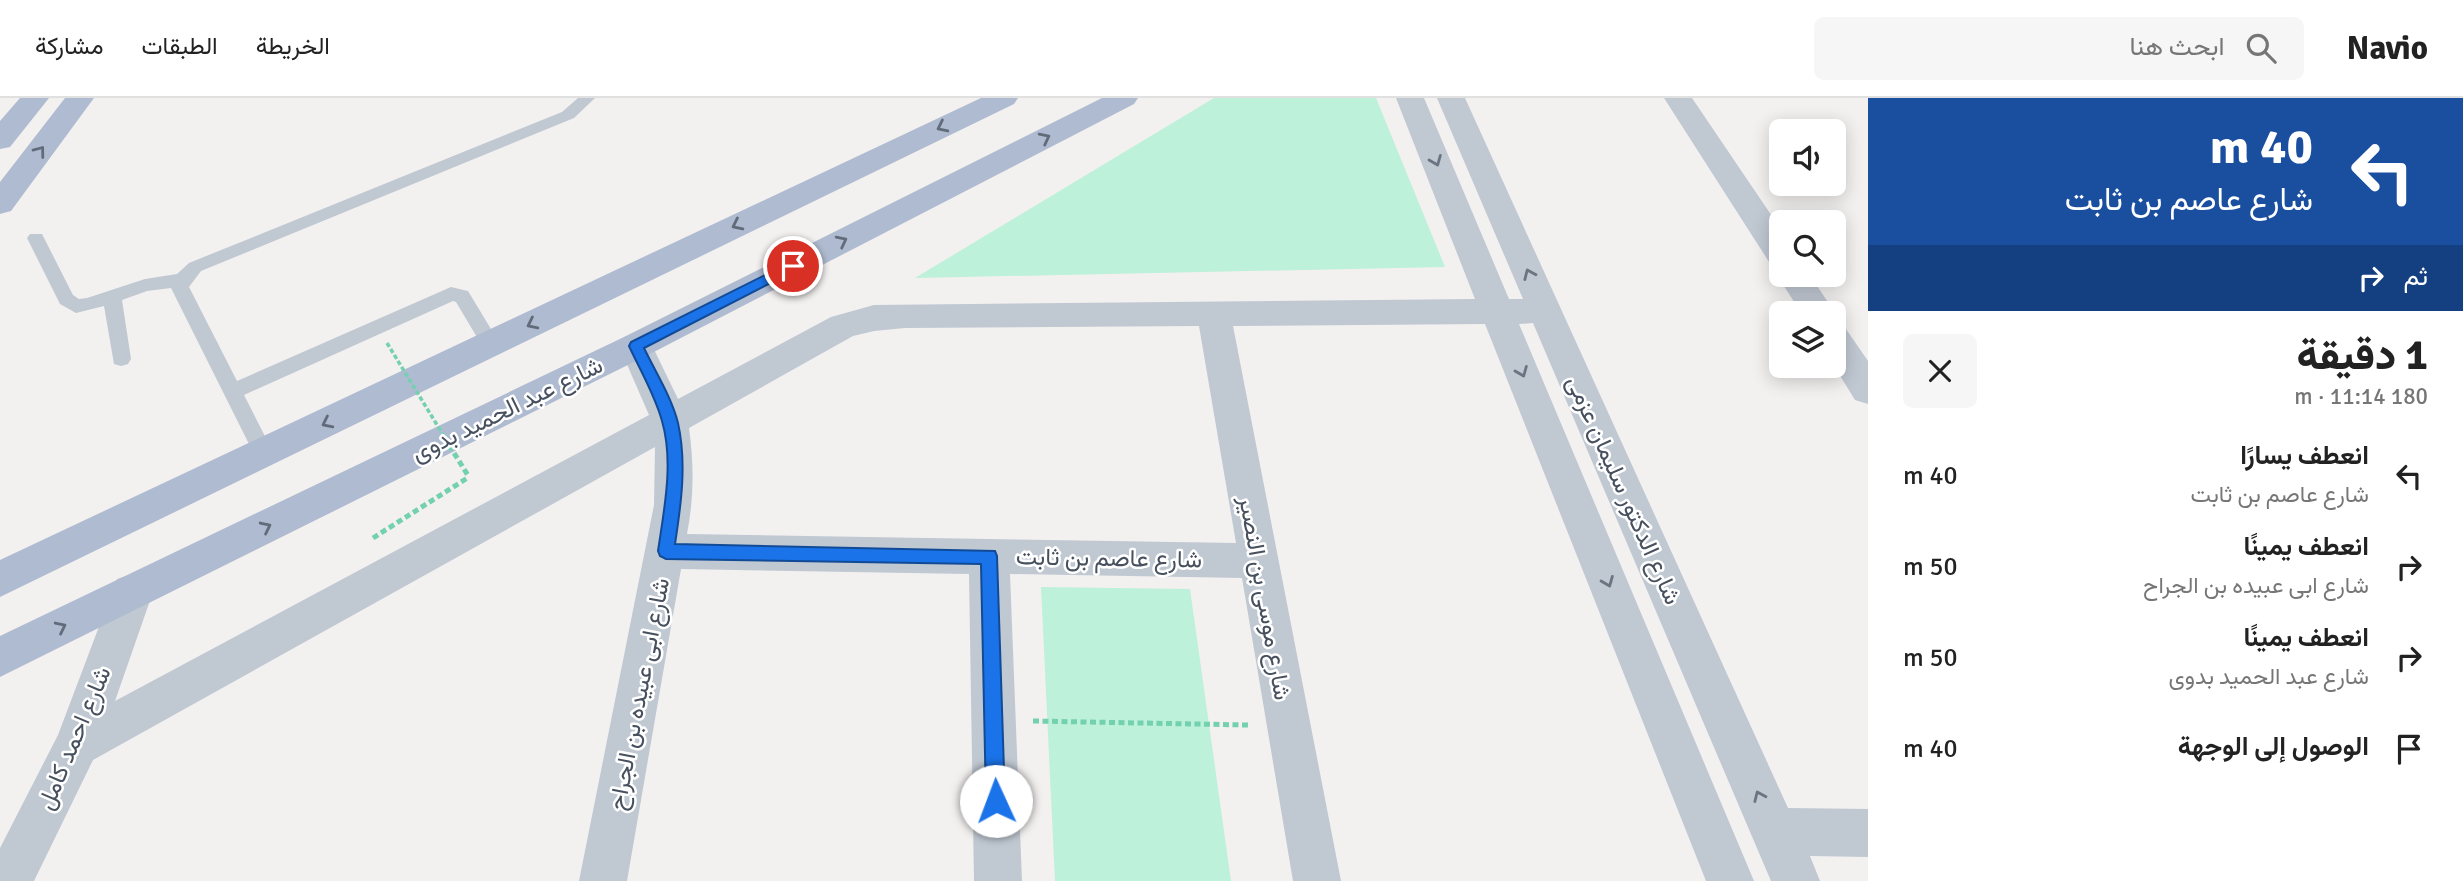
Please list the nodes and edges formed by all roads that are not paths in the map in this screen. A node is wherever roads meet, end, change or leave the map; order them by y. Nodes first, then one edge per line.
1 (35, 98) edge
2 (80, 98) edge
3 (587, 98) edge
4 (1004, 98) edge
5 (1124, 98) edge
6 (1410, 98) edge
7 (1451, 98) edge
8 (1678, 98) edge
9 (0, 141) edge
10 (0, 204) edge
11 (1769, 237) edge
12 (36, 238) dead end
13 (182, 280) junction
14 (112, 297) junction
15 (1497, 312) junction
16 (1545, 312) junction
17 (1214, 314) junction
18 (491, 344) junction
19 (636, 346) junction
20 (1846, 356) edge
21 (121, 359) dead end
22 (1868, 390) edge
23 (233, 391) junction
24 (670, 421) junction
25 (264, 454) junction
26 (666, 551) junction
27 (989, 556) junction
28 (1258, 561) junction
29 (5, 574) edge
30 (132, 592) junction
31 (0, 657) edge
32 (77, 745) junction
33 (1774, 832) junction
34 (1868, 832) edge
35 (9, 881) edge
36 (603, 881) edge
37 (998, 881) edge
38 (1317, 881) edge
39 (1730, 881) edge
40 (1796, 881) edge

1 - 9 main road
10 -> 2 main road
3 - 13 lane
4 -> 18 main road
19 -> 5 main road, شارع عبد الحميد بدوى
6 -> 15 street, شارع الدكتور سليمان عزمى
16 -> 7 street, شارع الدكتور سليمان عزمى
8 - 11 street
12 - 14 lane
13 - 14 lane
13 - 23 lane
14 - 21 lane
15 - 16 street
15 - 17 street
15 -> 39 street, شارع الدكتور سليمان عزمى
33 -> 16 street, شارع الدكتور سليمان عزمى
17 - 24 street
17 - 28 street, شارع موسى بن النصير
18 - 23 lane
18 -> 25 main road
19 - 24 street, شارع ابى عبيده بن الجراح
30 -> 19 main road, شارع عبد الحميد بدوى
20 - 22 street
23 - 25 lane
24 - 26 street, شارع ابى عبيده بن الجراح
24 - 32 street
25 - 29 main road
26 - 27 street, شارع عاصم بن ثابت
26 - 36 street, شارع ابى عبيده بن الجراح
27 - 28 street, شارع عاصم بن ثابت
27 - 37 street
28 - 38 street, شارع موسى بن النصير
31 -> 30 main road, شارع عبد الحميد بدوى
30 - 32 street, شارع احمد كامل
32 - 35 street, شارع احمد كامل
33 - 34 street
33 - 40 street, شارع الدكتور سليمان عزمى

